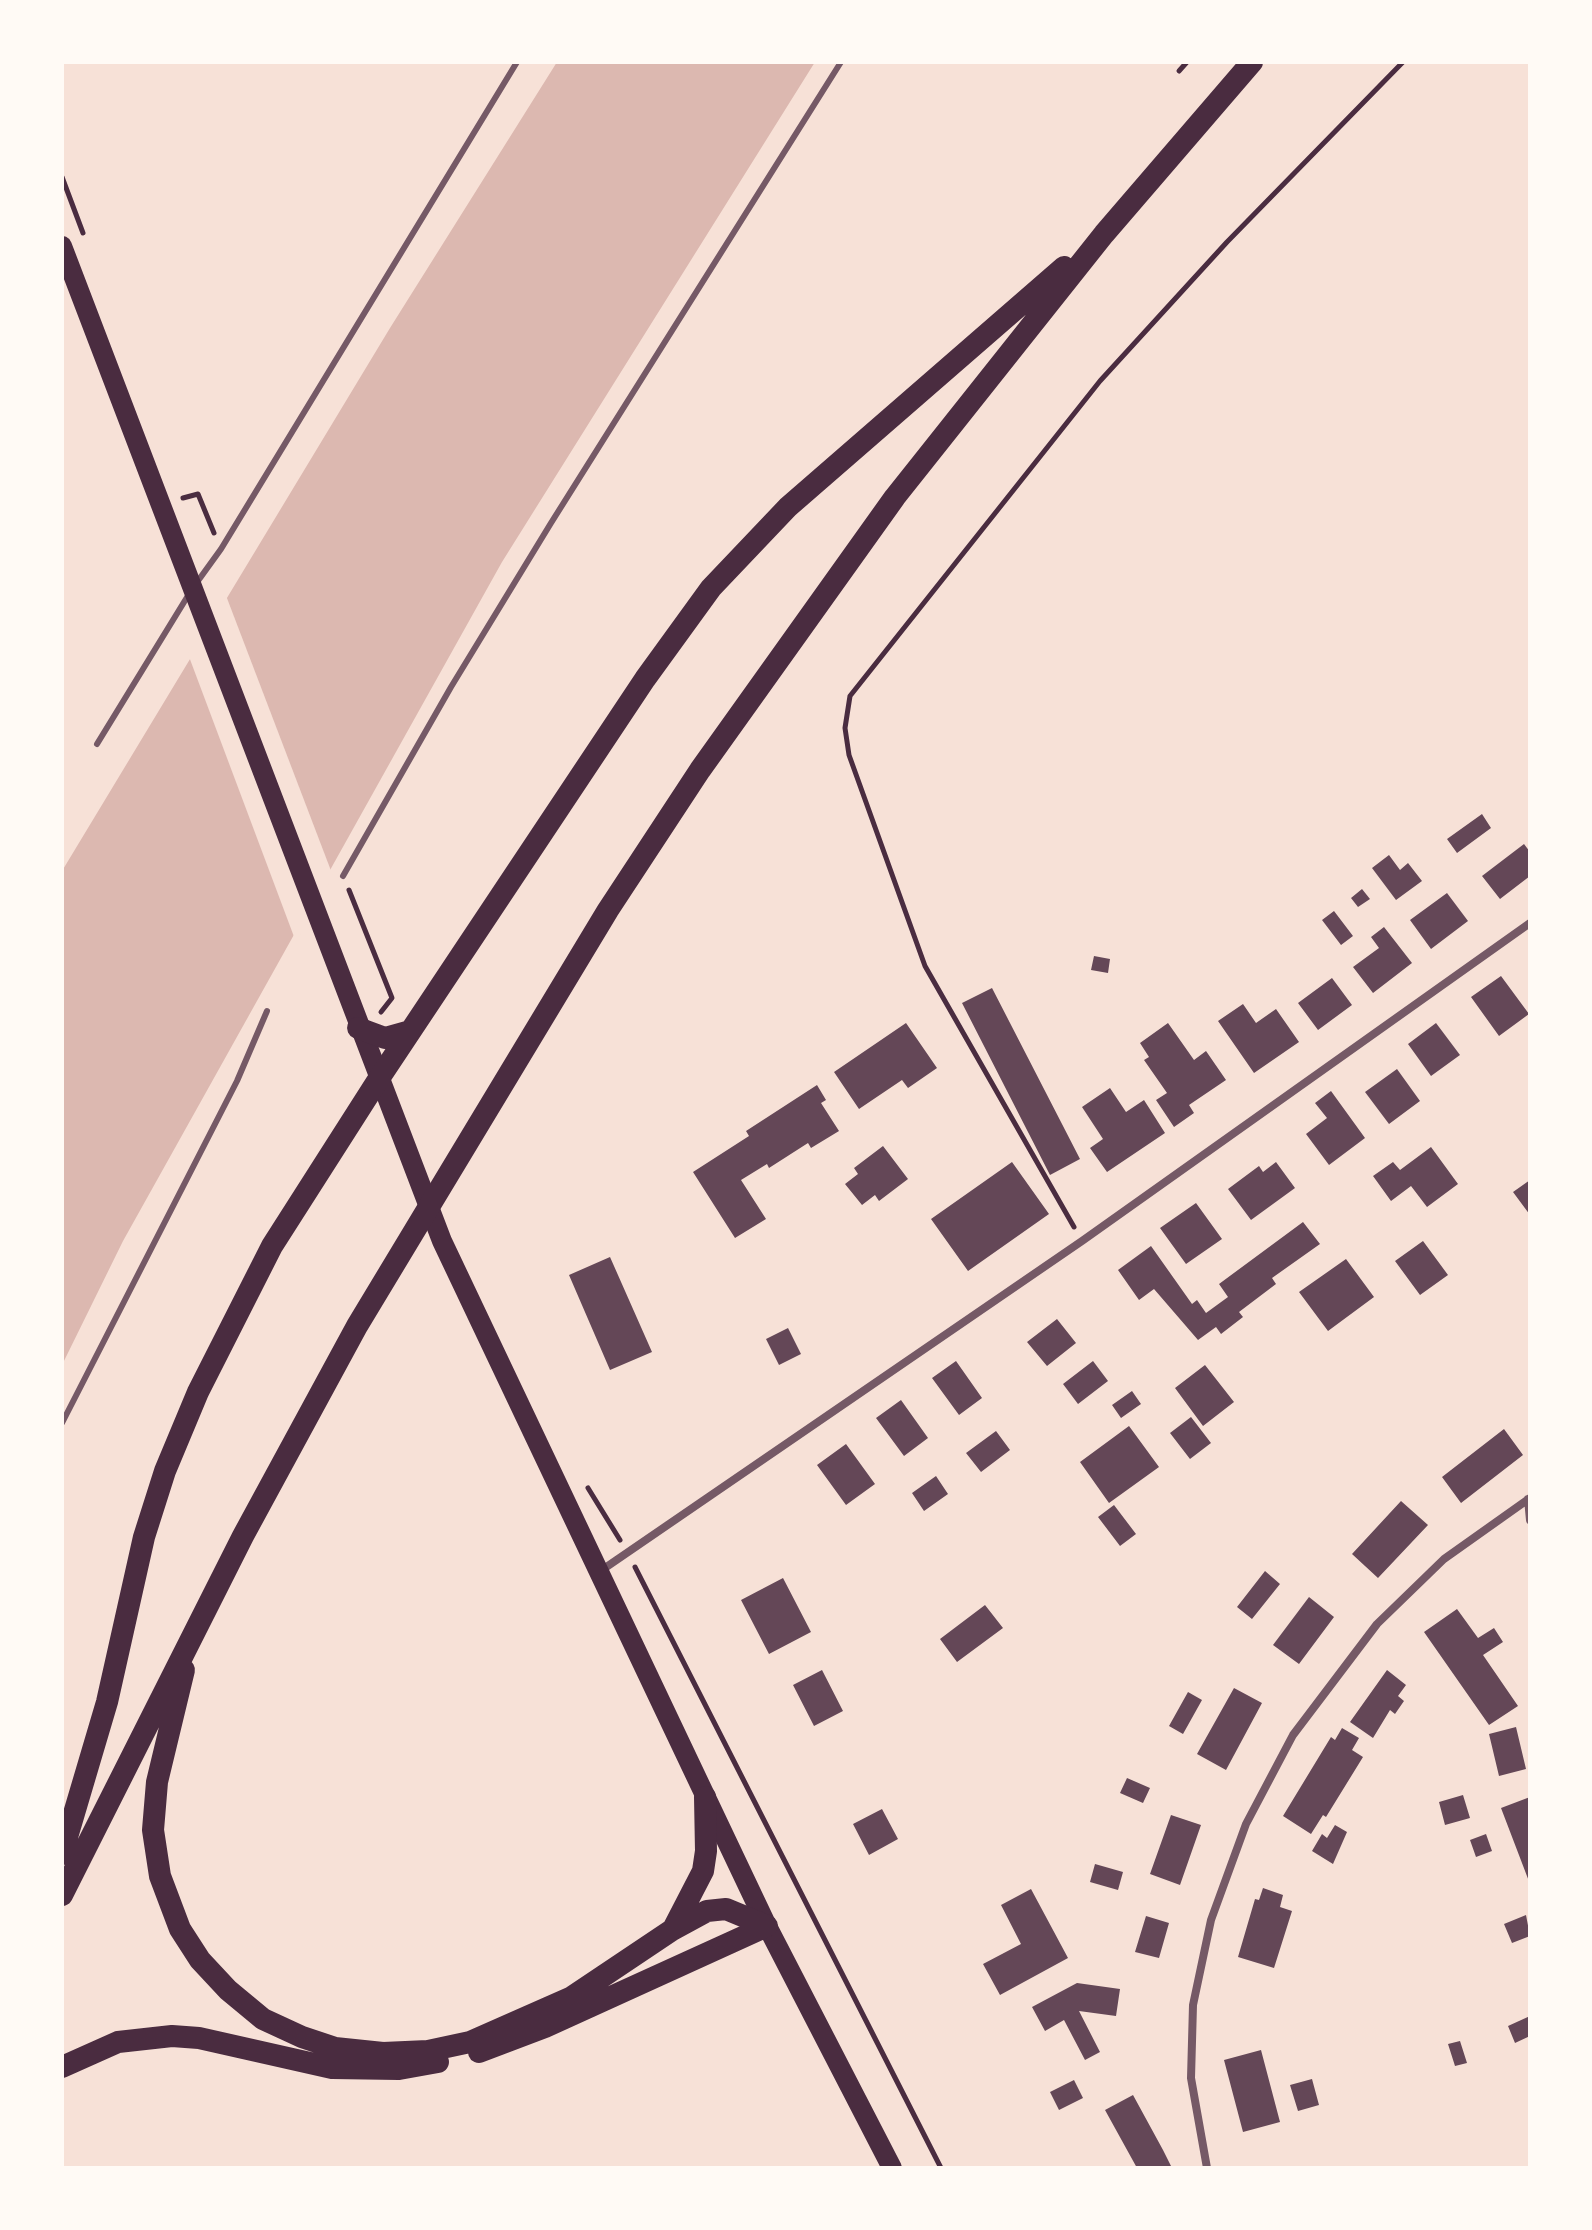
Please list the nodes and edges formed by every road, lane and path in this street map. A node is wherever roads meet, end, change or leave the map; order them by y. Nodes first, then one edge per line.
1 (517, 62) edge
2 (841, 62) edge
3 (1187, 62) edge
4 (1252, 62) edge
5 (1403, 62) edge
6 (1179, 71) dead end
7 (1104, 234) junction
8 (62, 246) edge
9 (181, 498) dead end
10 (221, 549) junction
11 (97, 744) dead end
12 (343, 876) joint
13 (1530, 923) edge
14 (267, 1011) dead end
15 (378, 1015) dead end
16 (355, 1021) junction
17 (410, 1031) junction
18 (378, 1080) junction
19 (1082, 1241) junction
20 (62, 1423) edge
21 (580, 1475) dead end
22 (1529, 1499) edge
23 (1530, 1520) edge
24 (628, 1552) junction
25 (598, 1572) junction
26 (192, 1638) junction
27 (705, 1797) junction
28 (62, 1854) edge
29 (62, 1895) edge
30 (767, 1926) junction
31 (672, 1930) junction
32 (62, 2067) edge
33 (892, 2168) edge
34 (941, 2168) edge
35 (1207, 2168) edge

1 - 10 lane
2 - 12 lane
3 - 6 path
4 - 7 highway
5 - 19 path
7 - 17 highway
7 - 26 highway
8 - 16 main road
9 - 10 path
10 - 11 lane
12 - 15 path
13 - 19 street
14 - 20 lane
16 - 17 highway
16 - 18 main road
17 - 18 highway
18 - 25 main road
18 - 28 highway
19 - 24 street
21 - 24 path
22 - 23 street
22 - 35 street
24 - 25 street
24 - 34 path
25 - 27 main road
26 - 29 highway
26 - 31 highway
27 - 30 main road
27 - 31 highway
30 - 31 highway
30 - 32 highway
30 - 33 main road

